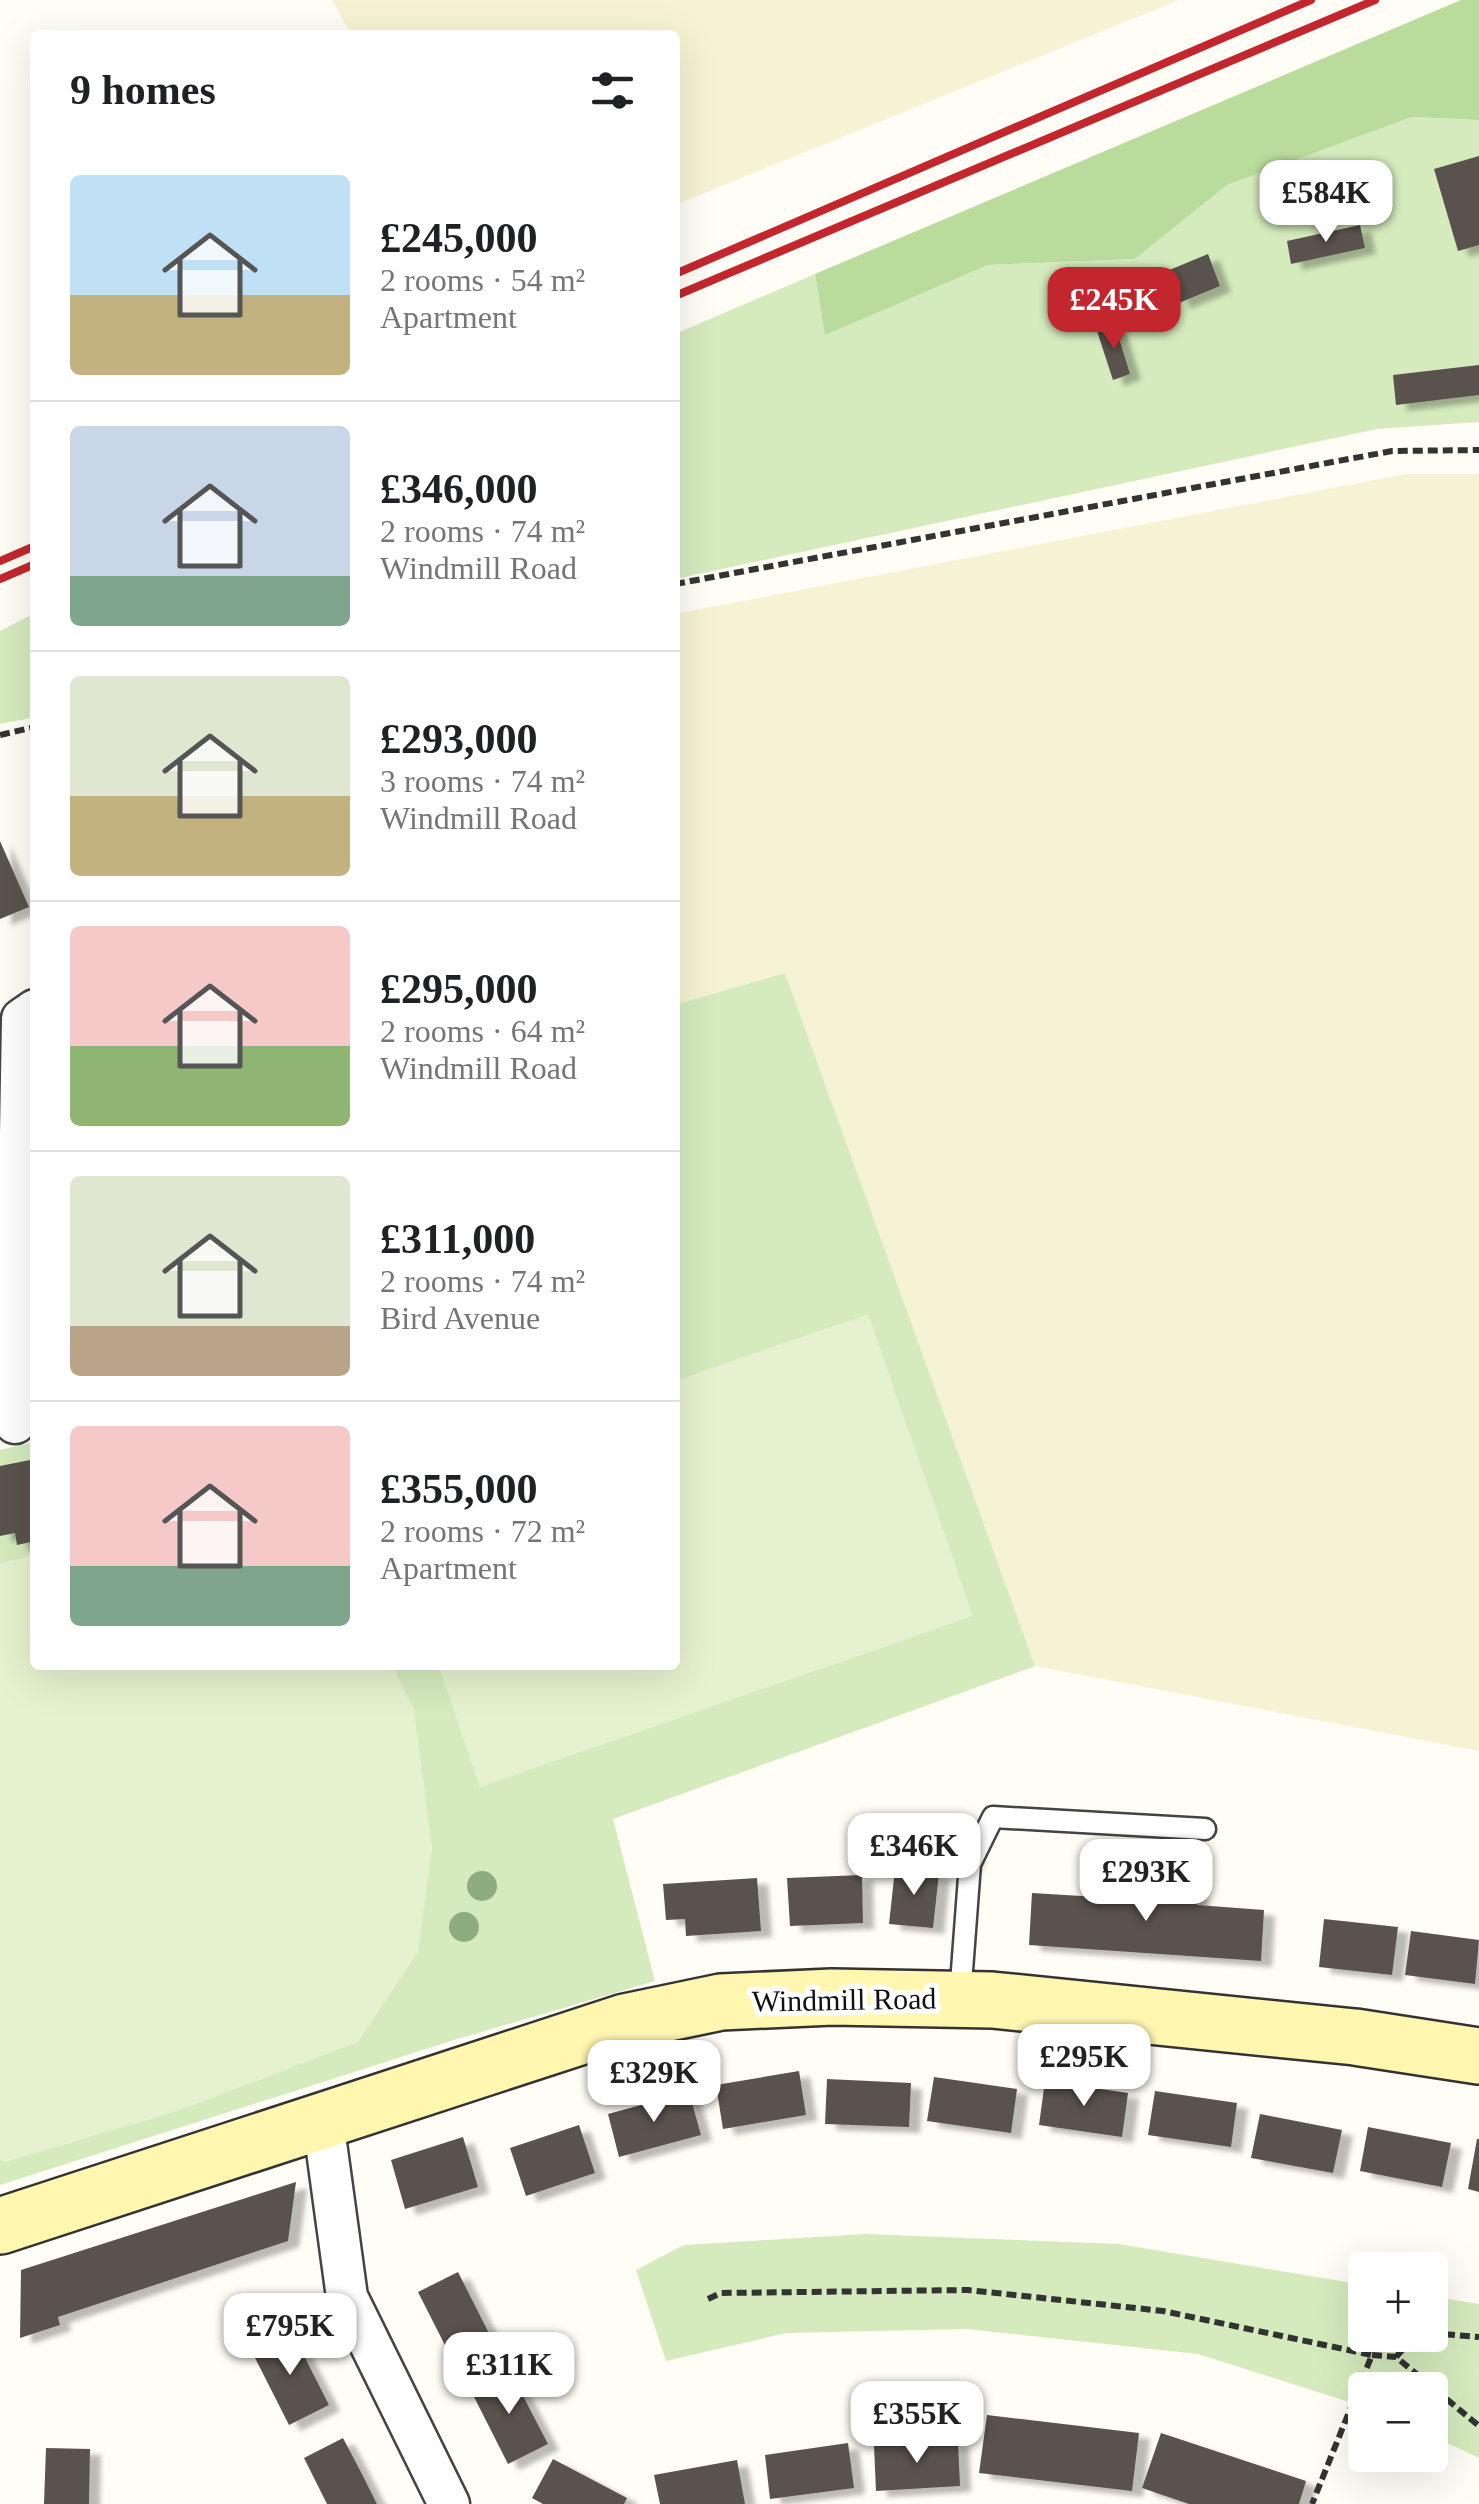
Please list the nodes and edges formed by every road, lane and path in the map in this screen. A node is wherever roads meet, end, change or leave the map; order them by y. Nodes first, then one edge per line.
1 (1479, 450) edge
2 (680, 583) edge
3 (30, 728) edge
4 (0, 735) edge
5 (19, 1016) edge
6 (16, 1424) edge
7 (1205, 1830) dead end
8 (960, 1999) junction
9 (1479, 2056) edge
10 (324, 2121) junction
11 (0, 2226) edge
12 (708, 2299) dead end
13 (1448, 2334) edge
14 (1479, 2337) edge
15 (1401, 2352) edge
16 (1372, 2355) junction
17 (1396, 2357) junction
18 (1479, 2426) edge
19 (449, 2504) edge
20 (1312, 2504) edge

1 - 2 path
3 - 4 path
5 - 6 street
7 - 8 lane
8 - 9 street, Windmill Road
8 - 10 street, Windmill Road
10 - 11 street, Windmill Road
10 - 19 street
12 - 16 path
13 - 14 path
15 - 17 path
16 - 17 path
16 - 20 path
17 - 18 path

